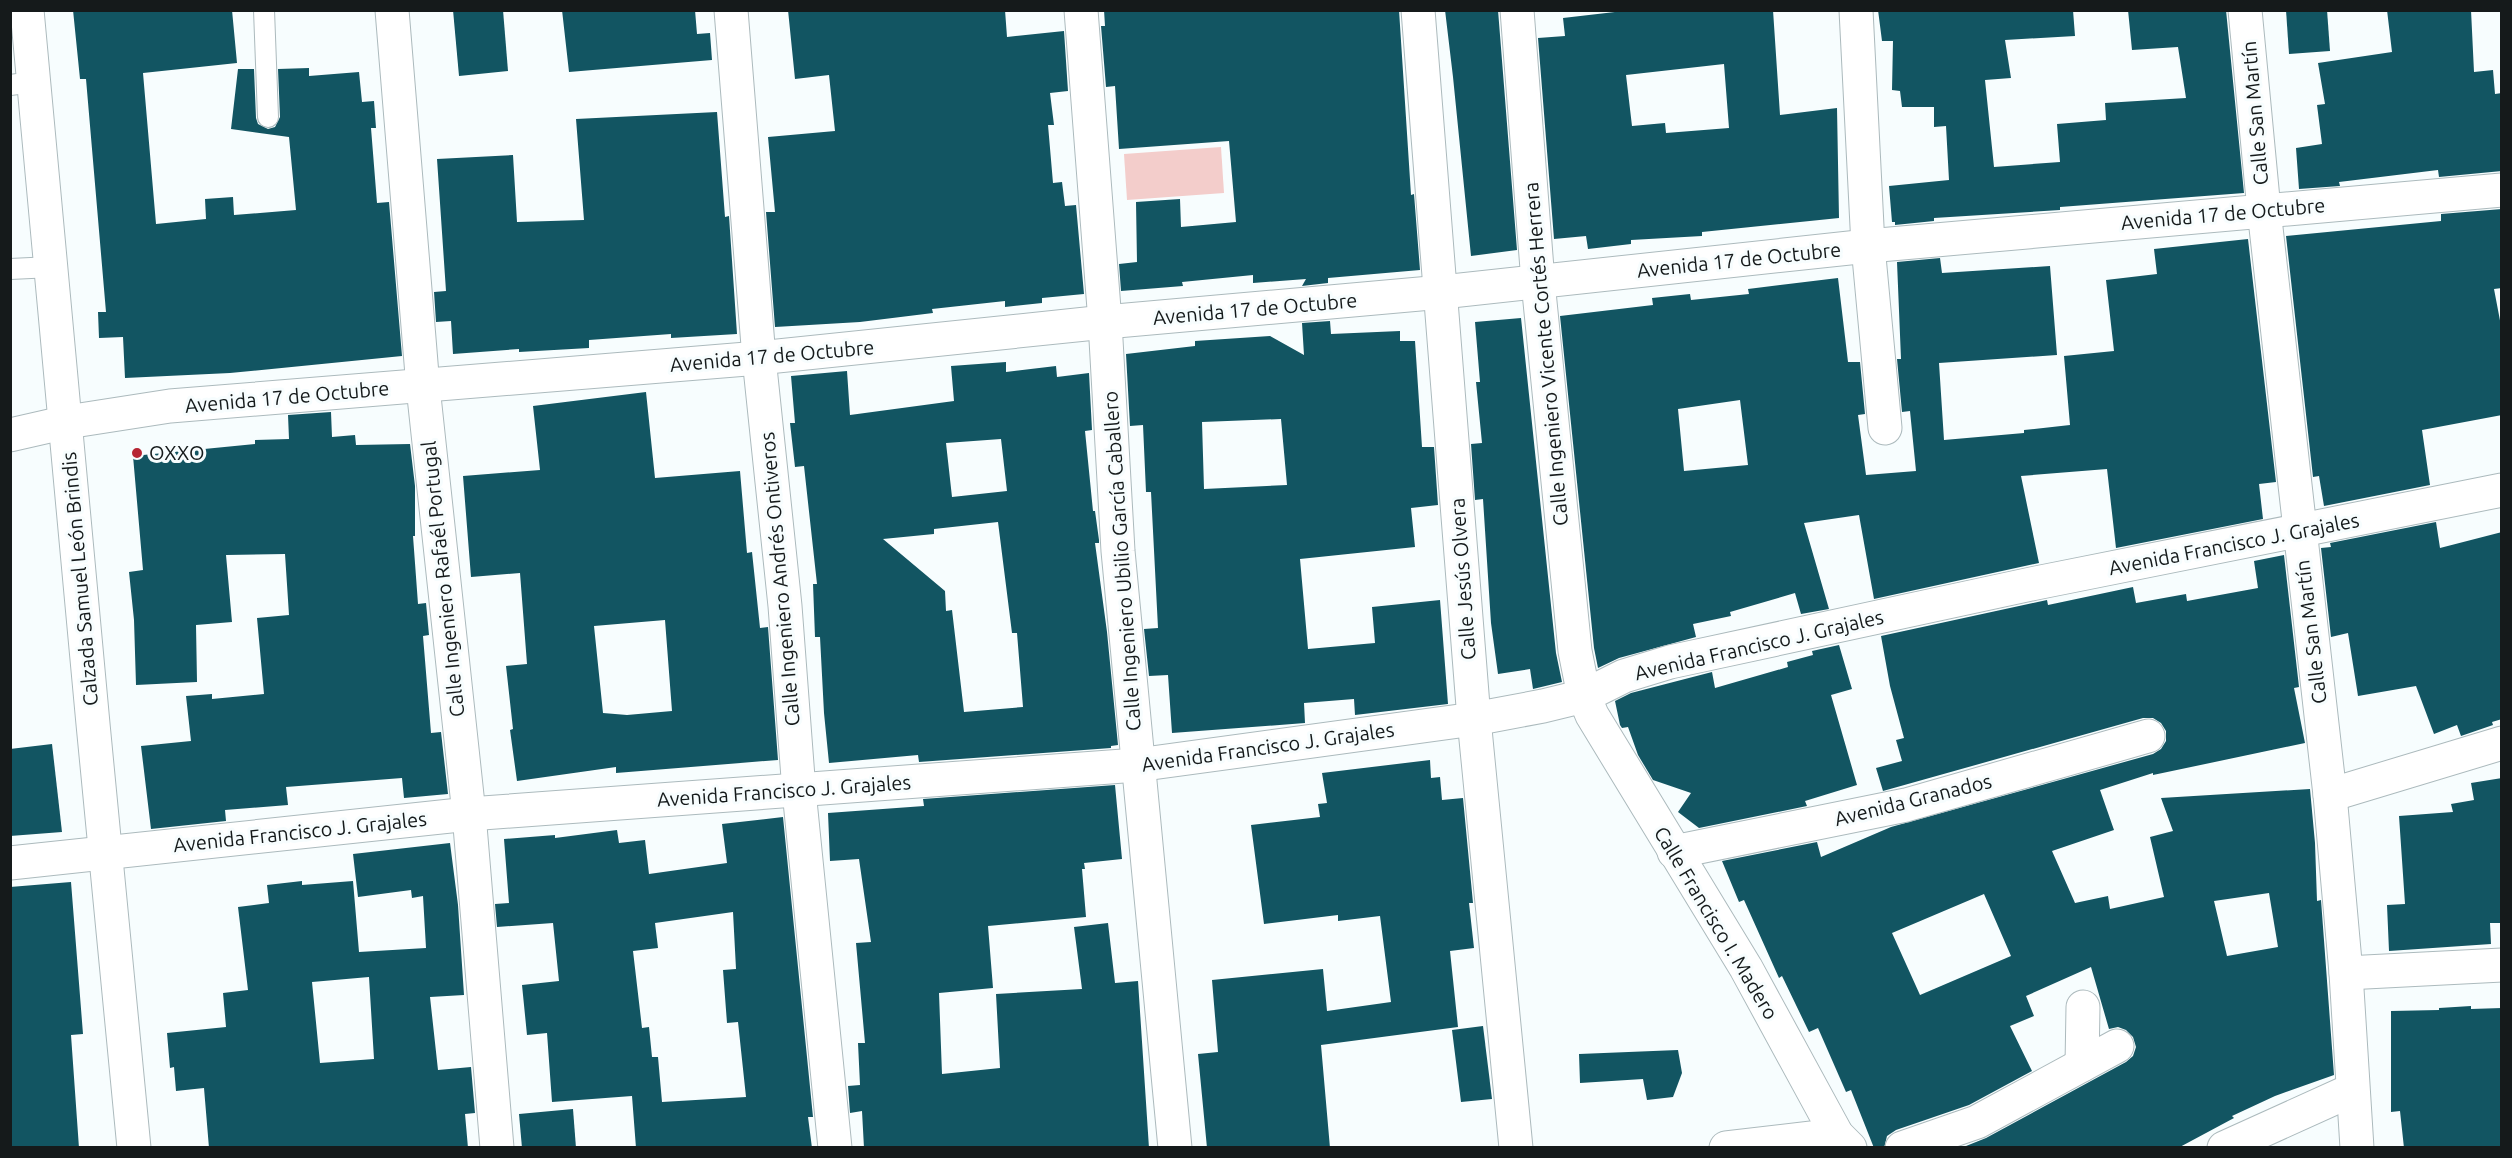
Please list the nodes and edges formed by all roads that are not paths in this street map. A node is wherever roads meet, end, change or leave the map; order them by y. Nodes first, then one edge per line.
1 (27, 10) edge
2 (264, 10) edge
3 (392, 10) edge
4 (730, 10) edge
5 (1081, 10) edge
6 (1418, 10) edge
7 (1517, 10) edge
8 (1856, 10) edge
9 (2245, 10) edge
10 (22, 83) edge
11 (268, 117) dead end
12 (2502, 190) edge
13 (2264, 210) junction
14 (1868, 246) junction
15 (52, 267) junction
16 (10, 269) edge
17 (1538, 282) junction
18 (1442, 292) junction
19 (1105, 322) junction
20 (759, 358) junction
21 (423, 387) junction
22 (67, 422) junction
23 (1885, 428) dead end
24 (10, 435) edge
25 (2502, 490) edge
26 (2300, 531) junction
27 (1584, 696) junction
28 (1474, 719) junction
29 (2148, 736) dead end
30 (2502, 743) edge
31 (1137, 765) junction
32 (799, 790) junction
33 (2330, 795) junction
34 (469, 814) junction
35 (1674, 852) junction
36 (104, 854) junction
37 (10, 863) edge
38 (2502, 965) edge
39 (2346, 973) junction
40 (2083, 1007) dead end
41 (2117, 1046) dead end
42 (2082, 1065) junction
43 (2352, 1090) junction
44 (1844, 1141) edge
45 (134, 1148) edge
46 (497, 1148) edge
47 (835, 1148) edge
48 (1175, 1148) edge
49 (1516, 1148) edge
50 (1726, 1148) edge
51 (1902, 1148) edge
52 (2224, 1148) edge
53 (2357, 1148) edge

1 - 10 street, Calzada Samuel León Brindis
2 - 11 lane
3 - 21 street, Calle Ingeniero Rafaél Portugal
4 - 20 street, Calle Ingeniero Andrés Ontiveros
5 - 19 street, Calle Ingeniero Ubilio García Caballero
6 - 18 street, Calle Jesús Olvera
7 - 17 street, Calle Ingeniero Vicente Cortés Herrera
8 - 14 street
9 - 13 street, Calle San Martín
10 - 15 street, Calzada Samuel León Brindis
12 - 13 street, Avenida 17 de Octubre
13 - 14 street, Avenida 17 de Octubre
13 - 26 street, Calle San Martín
14 - 17 street, Avenida 17 de Octubre
14 - 23 street
15 - 16 lane
15 - 22 street, Calzada Samuel León Brindis
17 - 18 street, Avenida 17 de Octubre
17 - 27 street, Calle Ingeniero Vicente Cortés Herrera
18 - 19 street, Avenida 17 de Octubre
18 - 28 street, Calle Jesús Olvera
19 - 20 street, Avenida 17 de Octubre
19 - 31 street, Calle Ingeniero Ubilio García Caballero
20 - 21 street, Avenida 17 de Octubre
20 - 32 street, Calle Ingeniero Andrés Ontiveros
21 - 22 street, Avenida 17 de Octubre
21 - 34 street, Calle Ingeniero Rafaél Portugal
22 - 24 street, Avenida 17 de Octubre
22 - 36 street, Calzada Samuel León Brindis
25 - 26 street, Avenida Francisco J. Grajales
26 - 27 street, Avenida Francisco J. Grajales
26 - 33 street, Calle San Martín
27 - 28 street, Avenida Francisco J. Grajales
27 - 35 street, Calle Francisco I. Madero
28 - 31 street, Avenida Francisco J. Grajales
28 - 49 street, Calle Jesús Olvera
29 - 35 street, Avenida Granados
30 - 33 street
31 - 32 street, Avenida Francisco J. Grajales
31 - 48 street, Calle Ingeniero Ubilio García Caballero
32 - 34 street, Avenida Francisco J. Grajales
32 - 47 street, Calle Ingeniero Andrés Ontiveros
33 - 39 street, Calle San Martín
34 - 36 street, Avenida Francisco J. Grajales
34 - 46 street, Calle Ingeniero Rafaél Portugal
35 - 44 street, Calle Francisco I. Madero
36 - 37 street, Avenida Francisco J. Grajales
36 - 45 street, Calzada Samuel León Brindis
38 - 39 street
39 - 43 street, Calle San Martín
40 - 42 street
41 - 42 street
42 - 51 street
43 - 52 street
43 - 53 street, Calle San Martín
44 - 50 street

